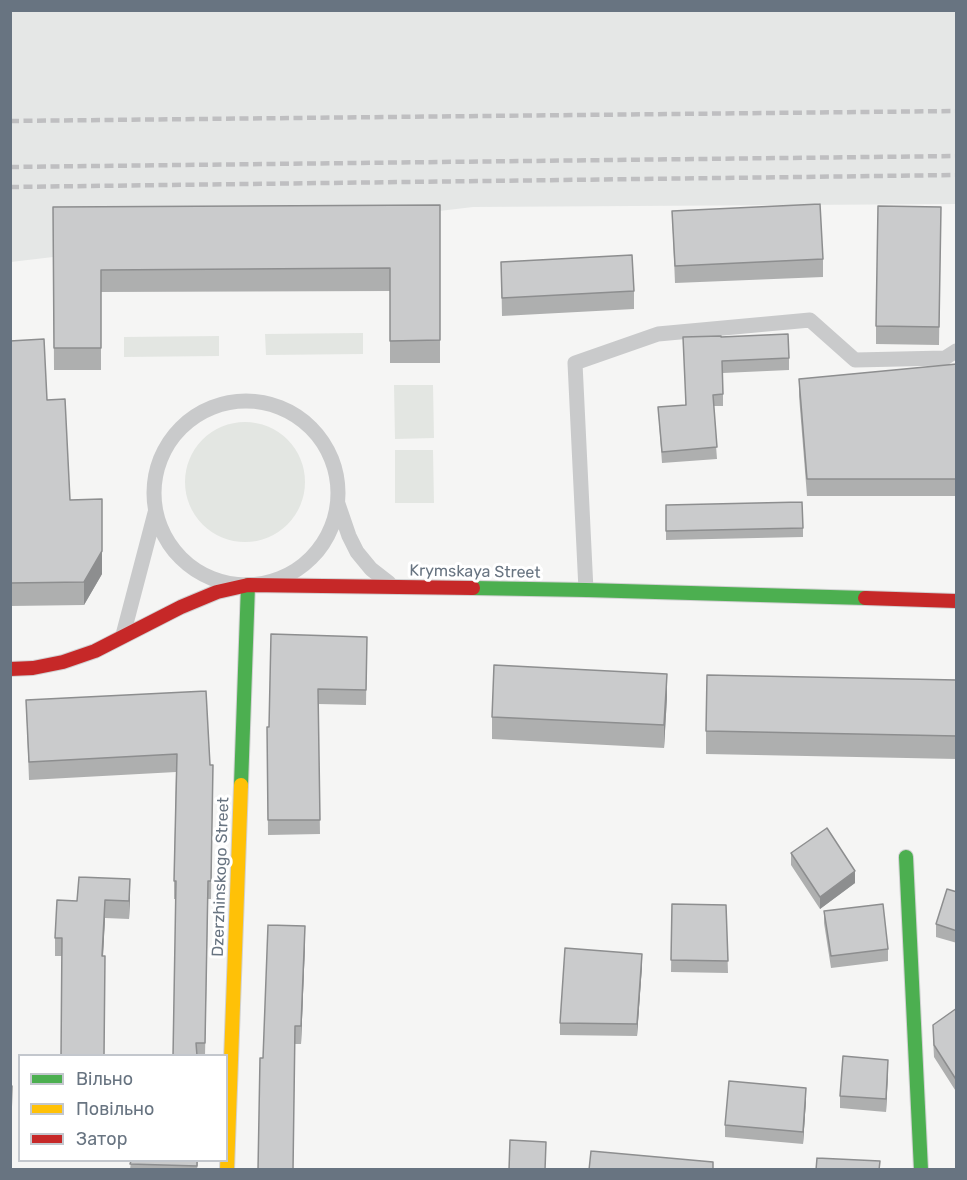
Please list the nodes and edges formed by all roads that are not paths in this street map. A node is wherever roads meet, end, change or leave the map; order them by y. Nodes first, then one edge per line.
1 (957, 351) edge
2 (338, 503) junction
3 (156, 510) junction
4 (248, 585) junction
5 (396, 588) junction
6 (586, 590) junction
7 (957, 601) edge
8 (123, 637) junction
9 (10, 669) edge
10 (906, 857) dead end
11 (228, 1142) edge
12 (921, 1170) edge

1 - 6 lane
2 - 3 lane
2 - 4 lane
2 - 5 lane
3 - 4 lane
3 - 8 lane
4 - 5 main road, Krymskaya Street
4 - 8 main road, Krymskaya Street
4 - 11 main road, Dzerzhinskogo Street
5 - 6 main road, Krymskaya Street
6 - 7 main road, Krymskaya Street
8 - 9 main road, Krymskaya Street
10 - 12 main road

